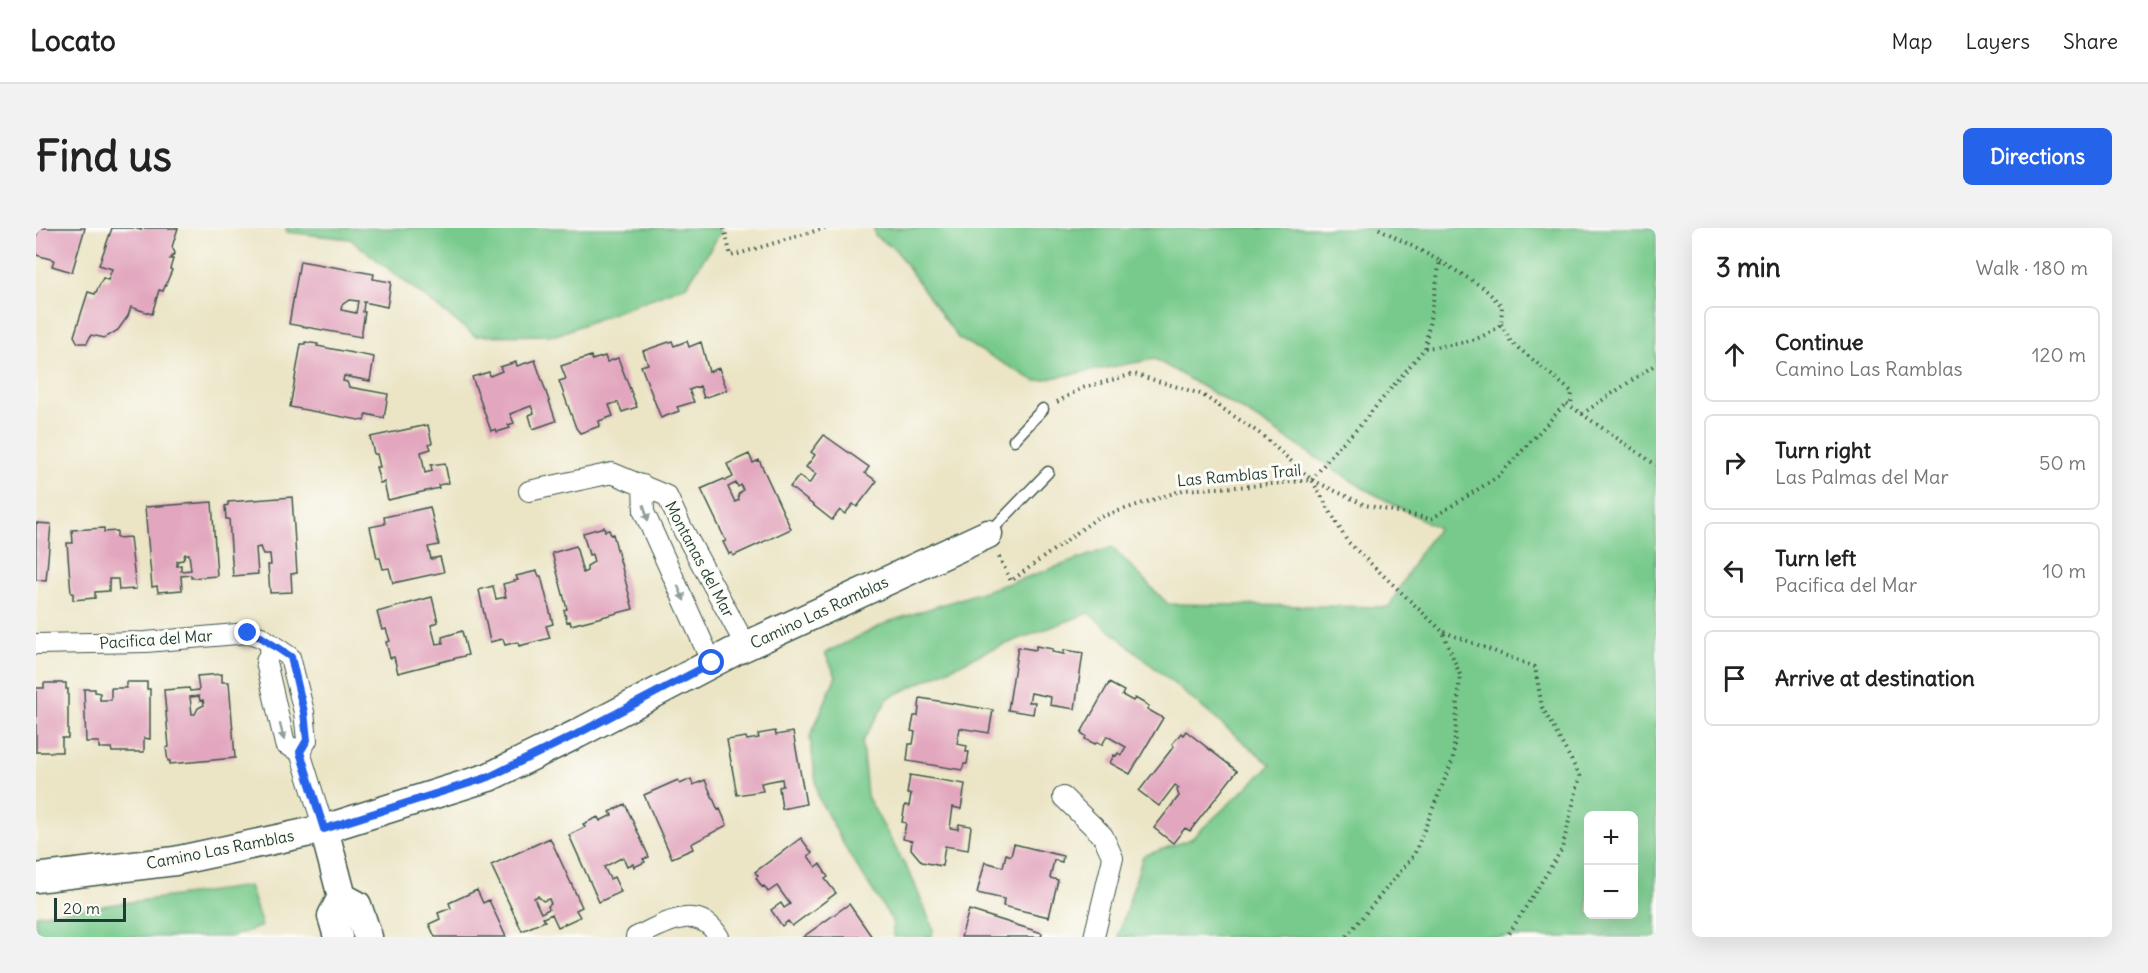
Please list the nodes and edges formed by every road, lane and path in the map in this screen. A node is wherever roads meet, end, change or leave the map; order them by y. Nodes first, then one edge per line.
1 (724, 228) edge
2 (825, 228) edge
3 (1378, 228) edge
4 (1440, 261) junction
5 (1501, 324) junction
6 (1425, 348) junction
7 (1656, 364) edge
8 (1571, 406) junction
9 (1043, 409) joint
10 (1582, 414) junction
11 (1014, 440) dead end
12 (1656, 465) edge
13 (1048, 472) dead end
14 (1312, 480) junction
15 (643, 485) junction
16 (528, 491) dead end
17 (682, 528) junction
18 (988, 534) junction
19 (657, 540) junction
20 (1443, 632) junction
21 (36, 644) edge
22 (273, 645) junction
23 (746, 646) junction
24 (712, 663) junction
25 (300, 694) junction
26 (274, 700) junction
27 (300, 752) junction
28 (1063, 797) dead end
29 (324, 829) junction
30 (36, 878) edge
31 (342, 897) junction
32 (338, 937) edge
33 (368, 937) edge
34 (636, 937) edge
35 (719, 937) edge
36 (1094, 937) edge
37 (1346, 937) edge
38 (1507, 937) edge

1 - 2 path
3 - 4 path
4 - 5 path
4 - 6 path
5 - 6 path
5 - 8 path
6 - 14 path
7 - 10 path
8 - 10 path
8 - 14 path, Las Ramblas Trail
9 - 11 lane
9 - 14 path
10 - 12 path
13 - 18 lane
14 - 18 path, Las Ramblas Trail
14 - 20 path
15 - 16 street, Montanas del Mar
15 - 17 street, Montanas del Mar
15 -> 19 street, Montanas del Mar
17 - 19 street
17 - 23 street, Montanas del Mar
18 - 23 street, Camino Las Ramblas
19 -> 24 street, Montanas del Mar
20 - 37 path
20 - 38 path
21 - 22 street, Pacifica del Mar
22 - 25 street
22 - 26 street
23 - 24 street, Camino Las Ramblas
24 - 29 street, Camino Las Ramblas
25 - 26 street
25 - 27 street
26 -> 27 street
27 - 29 street
28 - 36 street
29 - 30 street, Camino Las Ramblas
29 - 31 street
31 - 32 street
31 - 33 street
34 - 35 street

